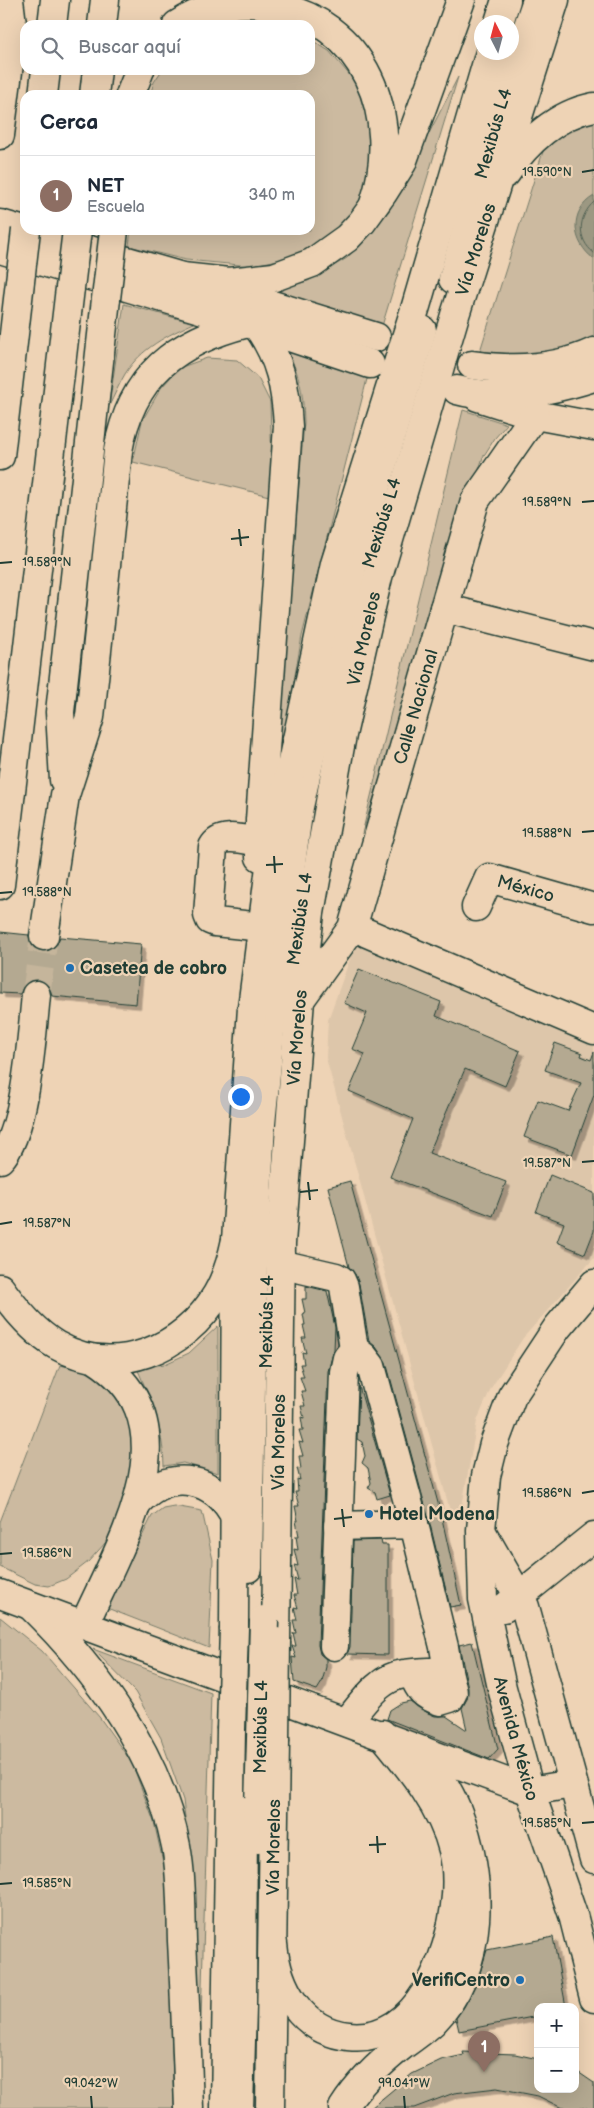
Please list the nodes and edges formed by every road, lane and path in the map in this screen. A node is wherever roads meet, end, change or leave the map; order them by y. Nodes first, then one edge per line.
1 (9, 0) edge
2 (55, 0) edge
3 (105, 0) edge
4 (461, 0) edge
5 (506, 0) edge
6 (518, 0) edge
7 (538, 0) edge
8 (555, 0) edge
9 (501, 15) edge
10 (514, 15) edge
11 (53, 20) edge
12 (103, 20) edge
13 (184, 20) edge
14 (313, 20) edge
15 (315, 21) edge
16 (488, 60) edge
17 (501, 60) edge
18 (45, 75) edge
19 (96, 75) edge
20 (138, 75) edge
21 (44, 90) edge
22 (95, 90) edge
23 (132, 90) edge
24 (594, 107) edge
25 (0, 134) edge
26 (492, 198) junction
27 (374, 204) junction
28 (0, 224) edge
29 (20, 230) edge
30 (25, 235) edge
31 (38, 235) edge
32 (76, 235) edge
33 (113, 235) edge
34 (0, 249) edge
35 (182, 277) junction
36 (253, 325) junction
37 (376, 337) dead end
38 (594, 352) edge
39 (370, 364) dead end
40 (472, 365) dead end
41 (594, 377) edge
42 (535, 415) junction
43 (594, 426) edge
44 (0, 456) edge
45 (444, 608) junction
46 (594, 646) edge
47 (65, 795) junction
48 (260, 842) junction
49 (0, 885) edge
50 (476, 907) dead end
51 (594, 908) edge
52 (264, 917) junction
53 (367, 933) dead end
54 (44, 936) tunnel mouth
55 (36, 995) tunnel mouth
56 (300, 1000) junction
57 (594, 1030) edge
58 (0, 1159) edge
59 (236, 1240) junction
60 (280, 1264) junction
61 (594, 1284) edge
62 (0, 1288) edge
63 (354, 1349) junction
64 (95, 1359) junction
65 (137, 1504) junction
66 (236, 1519) junction
67 (414, 1524) junction
68 (338, 1526) junction
69 (481, 1530) junction
70 (594, 1536) edge
71 (0, 1594) edge
72 (518, 1596) junction
73 (31, 1606) junction
74 (488, 1622) junction
75 (84, 1625) junction
76 (255, 1627) junction
77 (334, 1646) dead end
78 (366, 1729) junction
79 (253, 1736) junction
80 (423, 1751) junction
81 (573, 1784) junction
82 (530, 1791) junction
83 (594, 1859) edge
84 (583, 1912) edge
85 (272, 1944) junction
86 (594, 1998) edge
87 (190, 2108) edge
88 (225, 2108) edge
89 (239, 2108) edge
90 (256, 2108) edge
91 (270, 2108) edge
92 (343, 2108) edge

1 - 25 main road
2 - 11 main road
3 - 12 main road
4 - 27 main road
5 - 9 main road
6 - 10 main road
7 - 76 main road, Mexibús L4
8 - 26 main road, Vía Morelos
13 - 14 main road
15 - 27 main road
16 - 52 main road, Vía Morelos
17 - 76 main road, Mexibús L4
18 - 21 main road
19 - 22 main road
20 - 23 main road
24 - 26 main road
26 - 56 main road, Vía Morelos
27 - 35 main road
28 - 29 main road
30 - 44 main road, bridge
31 - 35 main road
32 - 49 main road, bridge
33 - 47 main road, bridge
34 - 36 main road
35 - 37 main road
36 - 39 main road
36 - 47 main road
36 - 48 main road
38 - 40 main road
41 - 42 main road
42 - 43 main road
42 - 45 main road, Calle Nacional
45 - 46 main road
45 - 56 main road, Calle Nacional
47 - 54 main road
48 - 52 main road
48 - 52 main road
50 - 51 main road, México
52 - 59 main road, Vía Morelos
53 - 57 main road
55 - 58 main road
56 - 60 main road, Vía Morelos
59 - 64 main road
59 - 66 main road, Vía Morelos
60 - 63 main road
60 - 76 main road, Vía Morelos
61 - 69 main road, Avenida México
62 - 64 main road
63 - 67 main road
63 - 68 main road
64 - 65 main road
65 - 66 main road
65 - 75 main road
66 - 76 main road, Vía Morelos
67 - 68 main road
67 - 78 main road
68 - 77 main road
69 - 72 main road
69 - 74 main road, Avenida México
70 - 72 main road
71 - 73 main road
72 - 74 main road
72 - 81 main road
73 - 75 main road
73 - 87 main road
74 - 82 main road, Avenida México
75 - 78 main road
76 - 79 main road, Vía Morelos, bridge
76 - 79 main road, Vía Morelos, bridge
78 - 80 main road
78 - 85 main road
79 - 85 main road, Vía Morelos
79 - 88 main road, Vía Morelos
79 - 89 main road, Mexibús L4
79 - 90 main road, Mexibús L4
80 - 82 main road
80 - 92 main road
81 - 82 main road
81 - 83 main road
82 - 84 main road, Avenida México
84 - 86 main road, Avenida México
85 - 91 main road, Vía Morelos

